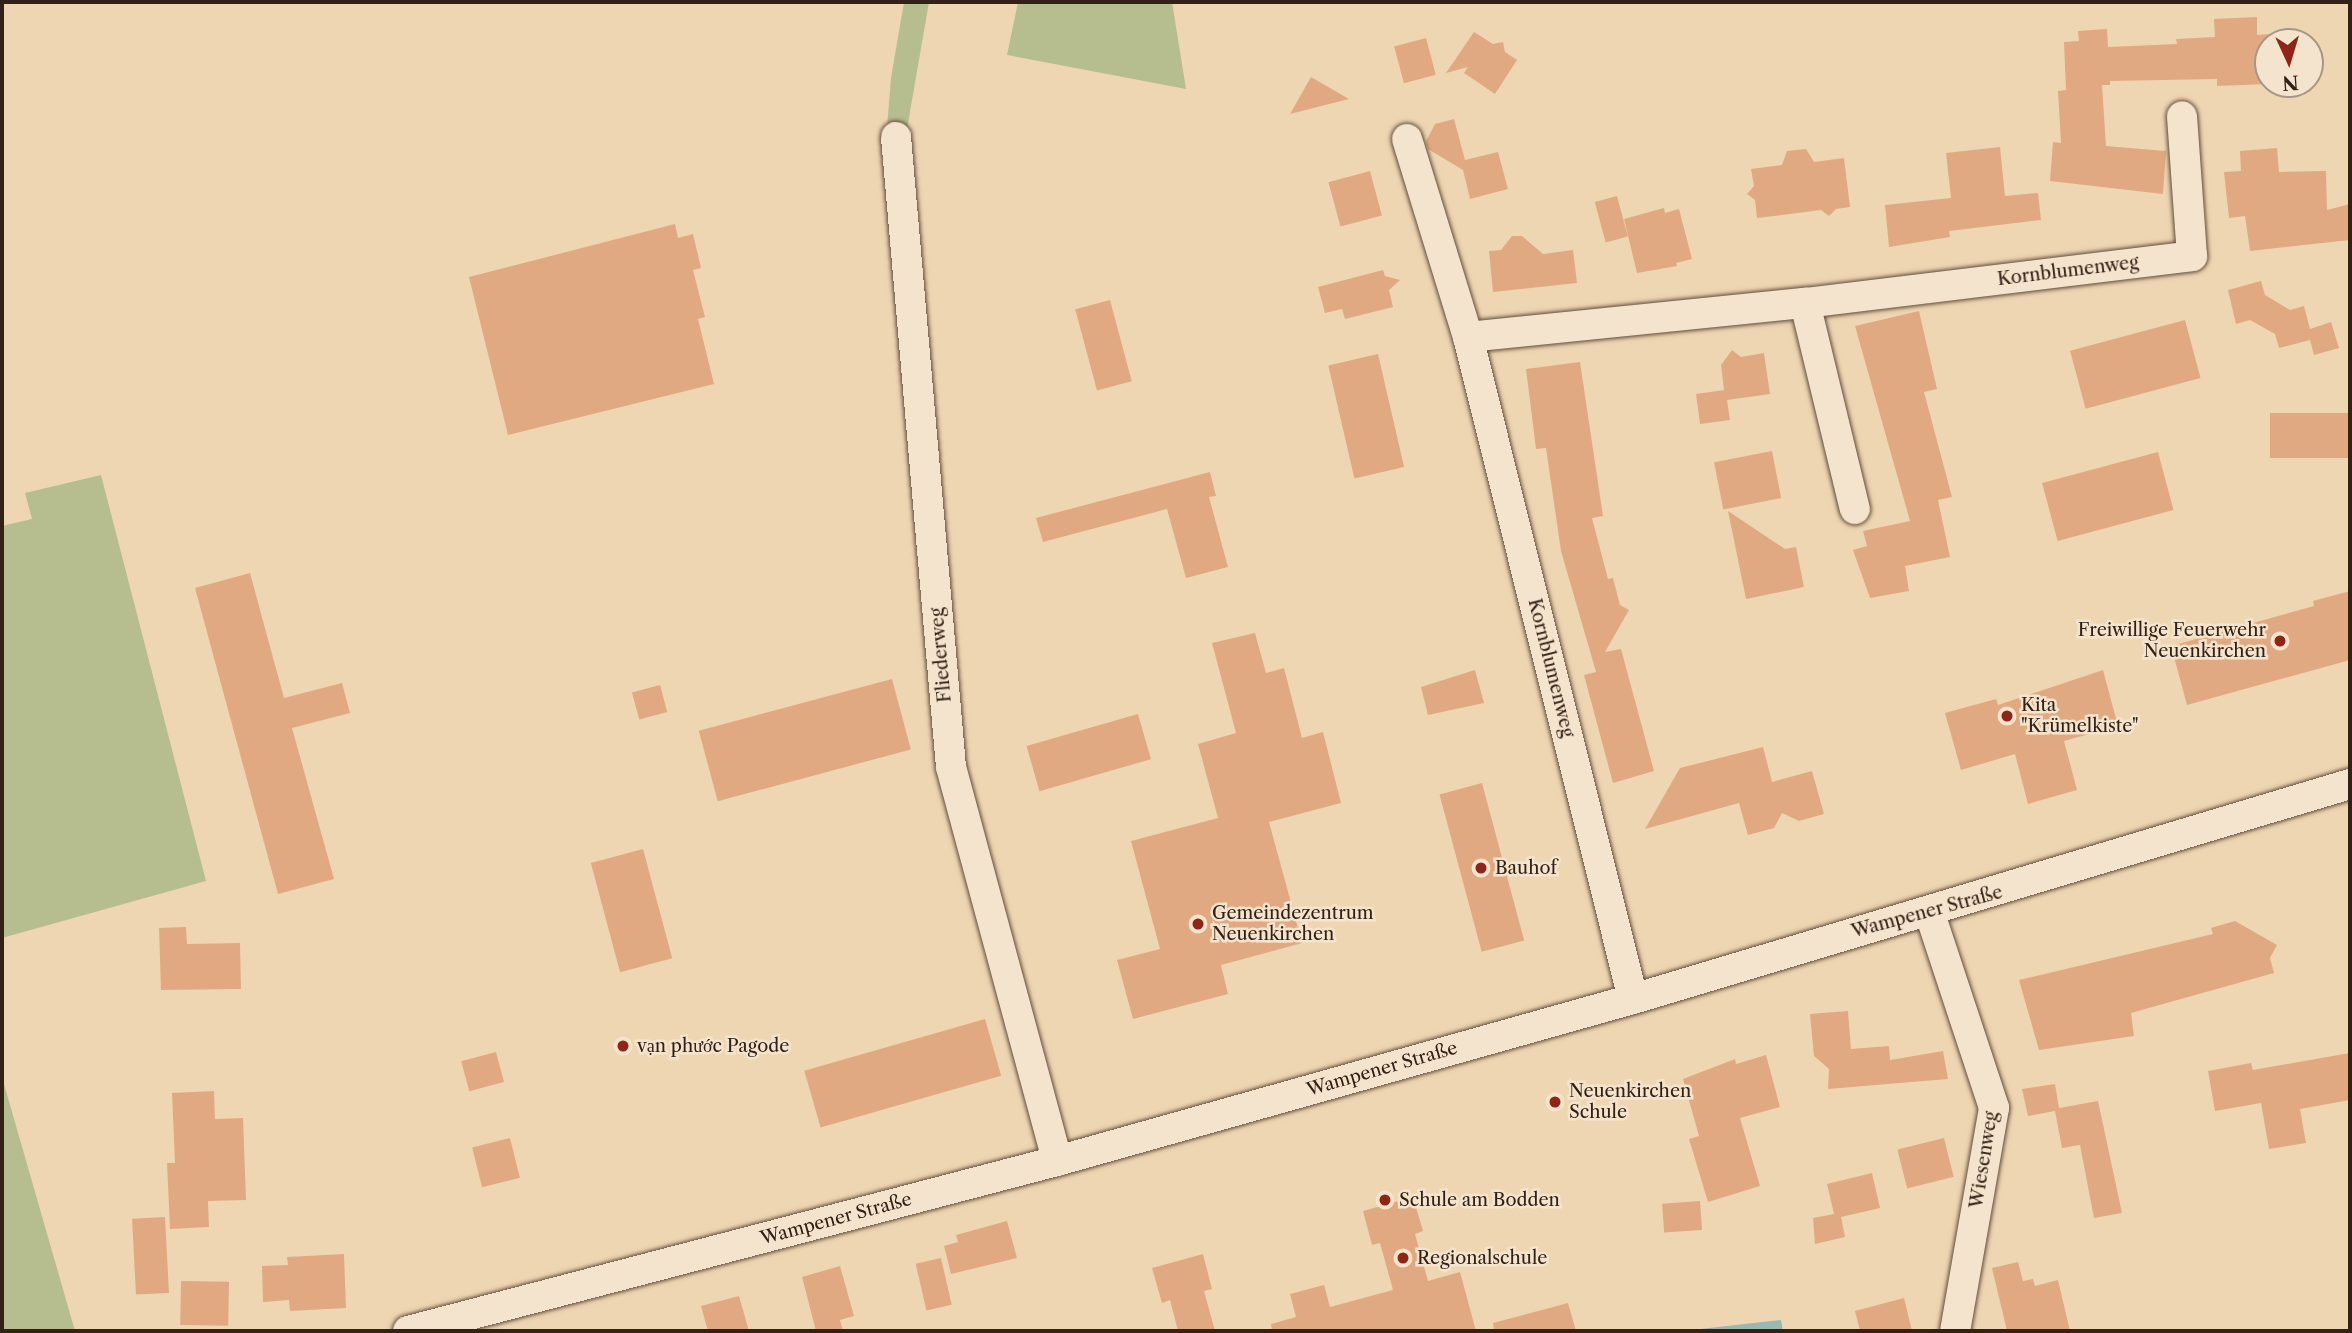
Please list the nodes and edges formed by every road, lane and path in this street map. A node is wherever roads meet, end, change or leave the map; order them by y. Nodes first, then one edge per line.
1 (2182, 116) dead end
2 (896, 137) dead end
3 (1407, 139) dead end
4 (1805, 303) junction
5 (1468, 337) junction
6 (1855, 509) dead end
7 (2350, 784) edge
8 (1930, 914) junction
9 (1633, 999) junction
10 (1057, 1161) junction
11 (408, 1331) edge
12 (1955, 1331) edge

1 - 4 street, Kornblumenweg
2 - 10 street, Fliederweg
3 - 5 street, Kornblumenweg
4 - 5 street, Kornblumenweg
4 - 6 street
5 - 9 street, Kornblumenweg
7 - 8 street, Wampener Straße
8 - 9 street, Wampener Straße
8 - 12 street, Wiesenweg
9 - 10 street, Wampener Straße
10 - 11 street, Wampener Straße

